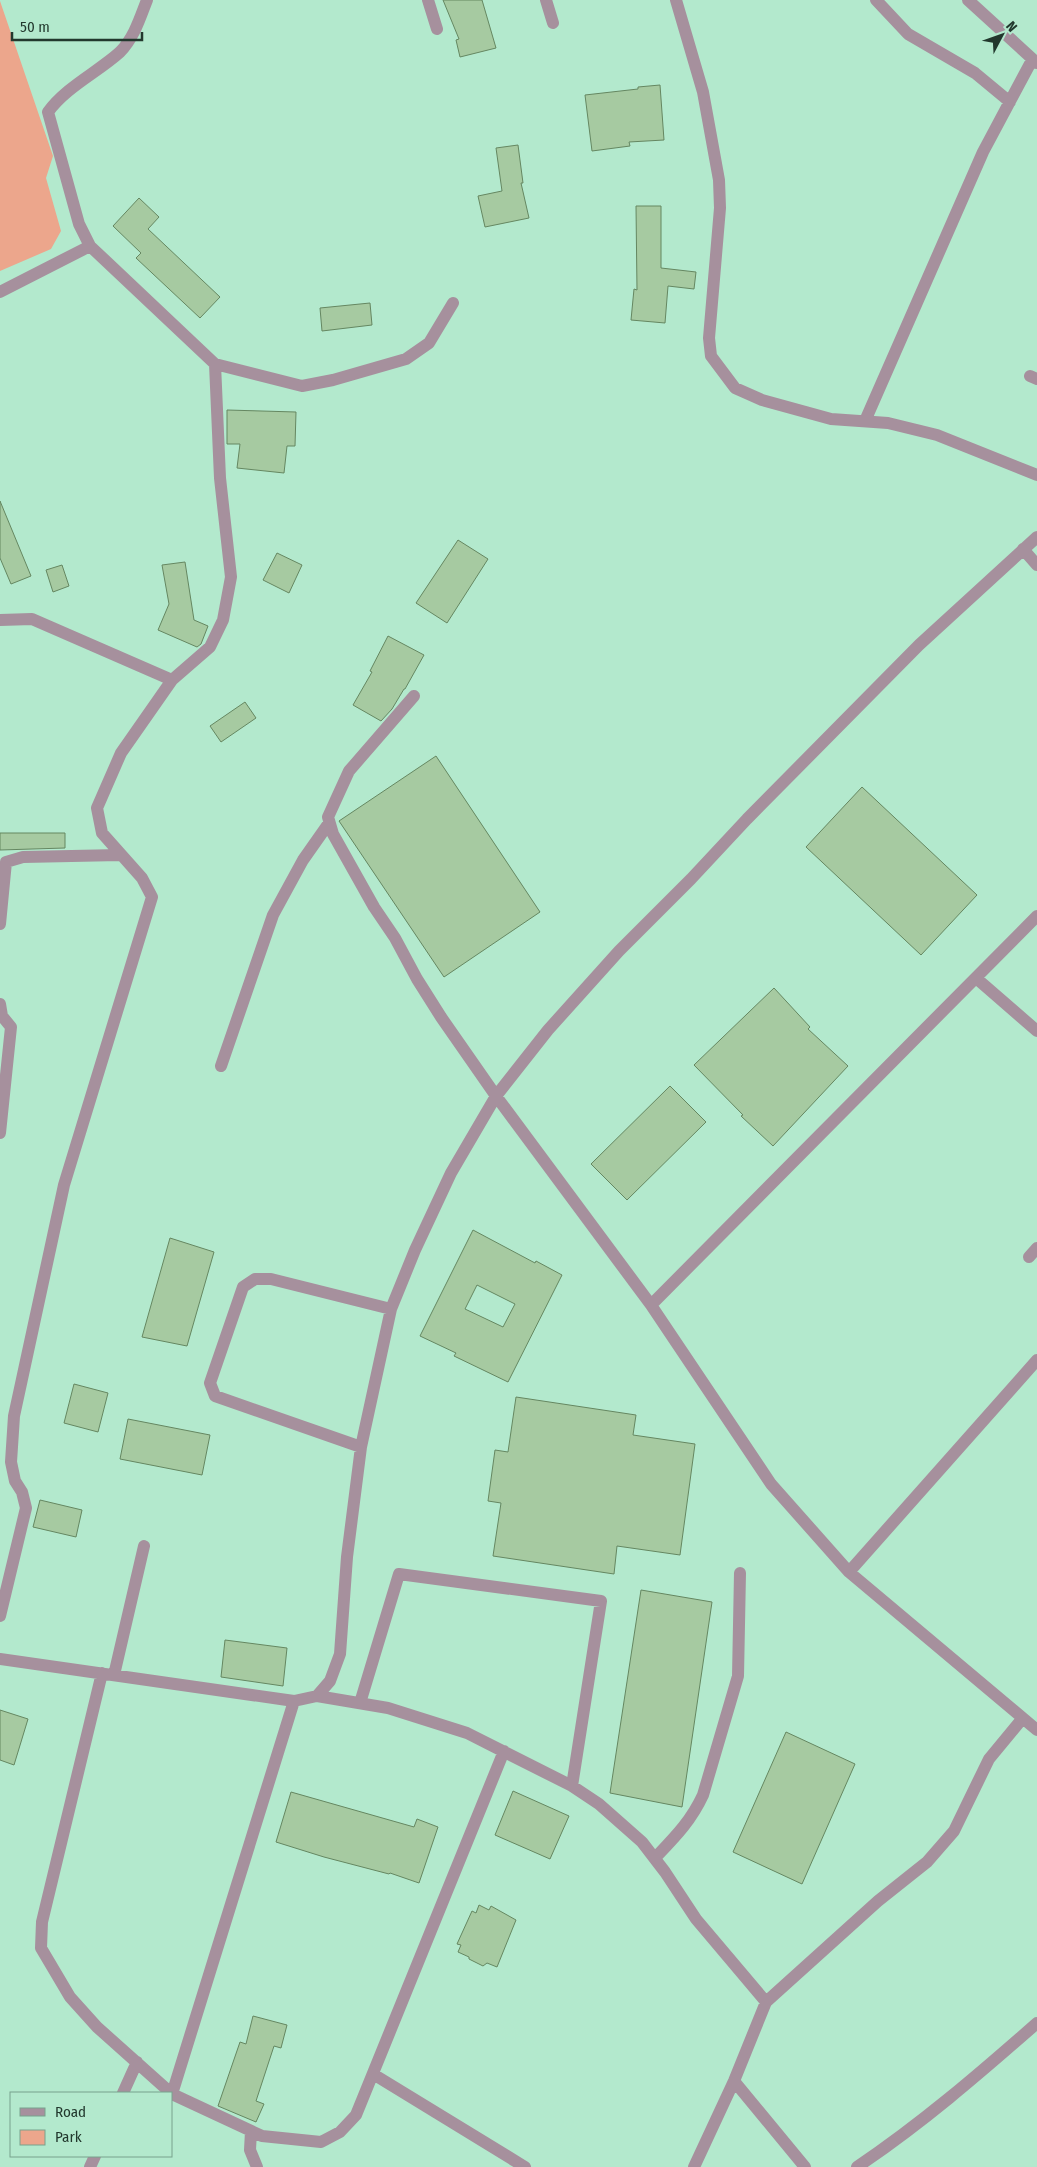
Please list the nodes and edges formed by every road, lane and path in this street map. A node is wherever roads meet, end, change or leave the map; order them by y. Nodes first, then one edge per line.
1 (147, 0) edge
2 (428, 0) edge
3 (546, 0) edge
4 (676, 0) edge
5 (876, 0) edge
6 (968, 0) edge
7 (553, 22) dead end
8 (438, 29) dead end
9 (1035, 62) edge
10 (1010, 102) junction
11 (90, 246) junction
12 (0, 292) edge
13 (453, 303) dead end
14 (215, 364) junction
15 (865, 421) junction
16 (1037, 475) edge
17 (1037, 537) edge
18 (1023, 549) junction
19 (1037, 565) edge
20 (0, 620) edge
21 (172, 680) junction
22 (414, 696) dead end
23 (329, 823) junction
24 (120, 855) junction
25 (3, 862) edge
26 (1037, 916) edge
27 (0, 924) edge
28 (976, 978) junction
29 (0, 1004) edge
30 (1037, 1031) edge
31 (221, 1066) dead end
32 (496, 1096) junction
33 (0, 1133) edge
34 (652, 1305) junction
35 (391, 1309) junction
36 (1037, 1360) edge
37 (361, 1448) junction
38 (144, 1546) dead end
39 (849, 1572) junction
40 (740, 1574) dead end
41 (0, 1616) edge
42 (0, 1659) edge
43 (108, 1674) junction
44 (317, 1696) junction
45 (294, 1700) junction
46 (360, 1703) junction
47 (1022, 1719) junction
48 (1037, 1730) edge
49 (504, 1751) junction
50 (572, 1786) junction
51 (655, 1858) junction
52 (766, 2002) junction
53 (1037, 2023) edge
54 (137, 2062) junction
55 (373, 2074) junction
56 (734, 2081) junction
57 (122, 2092) edge
58 (170, 2092) edge
59 (172, 2094) edge
60 (251, 2132) junction
61 (257, 2167) edge
62 (525, 2167) edge
63 (694, 2167) edge
64 (805, 2167) edge
65 (857, 2167) edge

1 - 11 street
2 - 8 street
3 - 7 street
4 - 15 street
5 - 10 street
6 - 9 street
9 - 10 street
10 - 15 street
11 - 12 street
11 - 14 street
13 - 14 street
14 - 21 street
15 - 16 street
17 - 18 street
18 - 19 street
18 - 32 street
20 - 21 street
21 - 24 street
22 - 23 street
23 - 31 street
23 - 32 street
24 - 25 street
24 - 41 street
25 - 27 street
26 - 28 street
28 - 30 street
28 - 34 street
29 - 33 street
32 - 34 street
32 - 35 street
34 - 39 street
35 - 37 street
35 - 37 street
36 - 39 street
37 - 44 street
38 - 43 street
39 - 47 street
40 - 51 street
42 - 43 street
43 - 45 street
43 - 54 street
44 - 45 street
44 - 46 street
45 - 59 street
46 - 49 street
46 - 50 street
47 - 48 street
47 - 52 street
49 - 50 street
49 - 55 street
50 - 51 street
51 - 52 street
52 - 56 street
53 - 65 street
54 - 57 street
54 - 58 street
55 - 60 street
55 - 62 street
56 - 63 street
56 - 64 street
59 - 60 street
60 - 61 street

